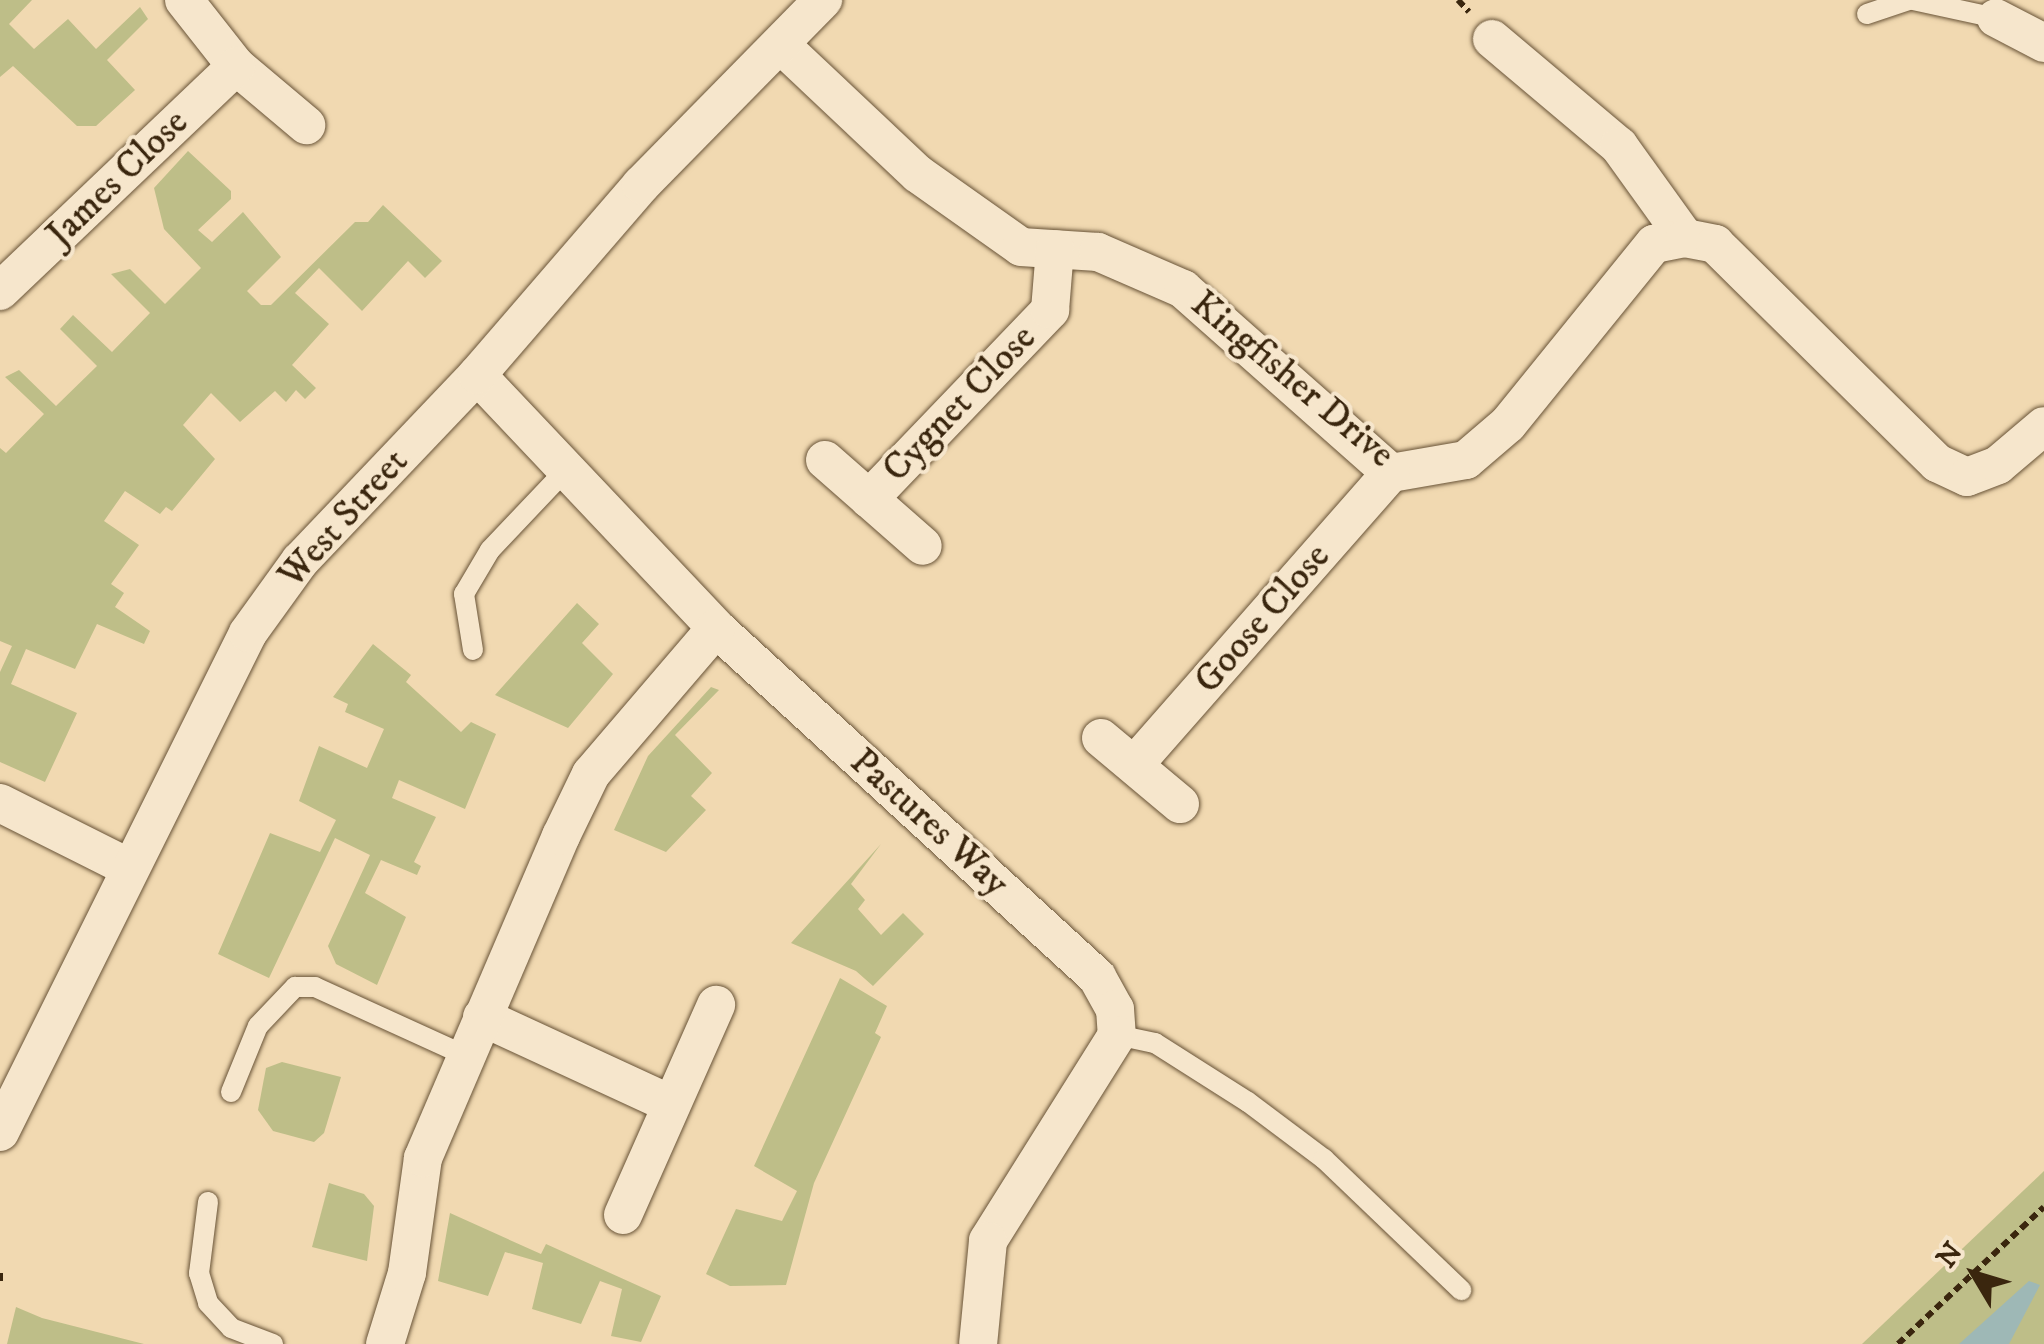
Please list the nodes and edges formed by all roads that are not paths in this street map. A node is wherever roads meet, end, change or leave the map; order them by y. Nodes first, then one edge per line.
1 (184, 0) edge
2 (823, 0) edge
3 (1911, 0) edge
4 (1867, 14) dead end
5 (1996, 18) joint
6 (1492, 40) dead end
7 (2044, 43) edge
8 (781, 46) junction
9 (236, 66) junction
10 (306, 125) dead end
11 (1685, 238) junction
12 (1056, 249) junction
13 (0, 292) edge
14 (477, 374) junction
15 (2044, 426) edge
16 (825, 460) dead end
17 (566, 470) junction
18 (1391, 474) junction
19 (869, 499) junction
20 (924, 546) dead end
21 (716, 628) junction
22 (474, 650) dead end
23 (1101, 738) dead end
24 (1135, 764) junction
25 (0, 803) edge
26 (1180, 804) dead end
27 (130, 868) junction
28 (716, 1006) dead end
29 (482, 1017) junction
30 (1118, 1035) junction
31 (464, 1056) junction
32 (231, 1092) dead end
33 (670, 1104) junction
34 (0, 1132) edge
35 (208, 1202) dead end
36 (622, 1215) dead end
37 (1460, 1290) dead end
38 (274, 1344) edge
39 (385, 1344) edge
40 (978, 1344) edge

1 - 9 street
2 - 8 street, West Street
3 - 4 lane
3 - 5 lane
5 - 7 street
6 - 11 street
8 - 12 street, Kingfisher Drive
8 - 14 street, West Street
9 - 10 street
9 - 13 street, James Close
11 - 15 street
11 - 18 street, Kingfisher Drive
12 - 18 street, Kingfisher Drive
12 - 19 street, Cygnet Close
14 - 17 street, Pastures Way
14 - 27 street, West Street
16 - 19 street, Cygnet Close
17 - 21 street, Pastures Way
17 - 22 lane
18 - 24 street, Goose Close
19 - 20 street, Cygnet Close
21 - 29 street
21 - 30 street, Pastures Way
23 - 24 street
24 - 26 street
25 - 27 street
27 - 34 street, West Street
28 - 33 street
29 - 31 street
29 - 33 street
30 - 37 lane
30 - 40 street
31 - 32 lane
31 - 39 street
33 - 36 street
35 - 38 lane

